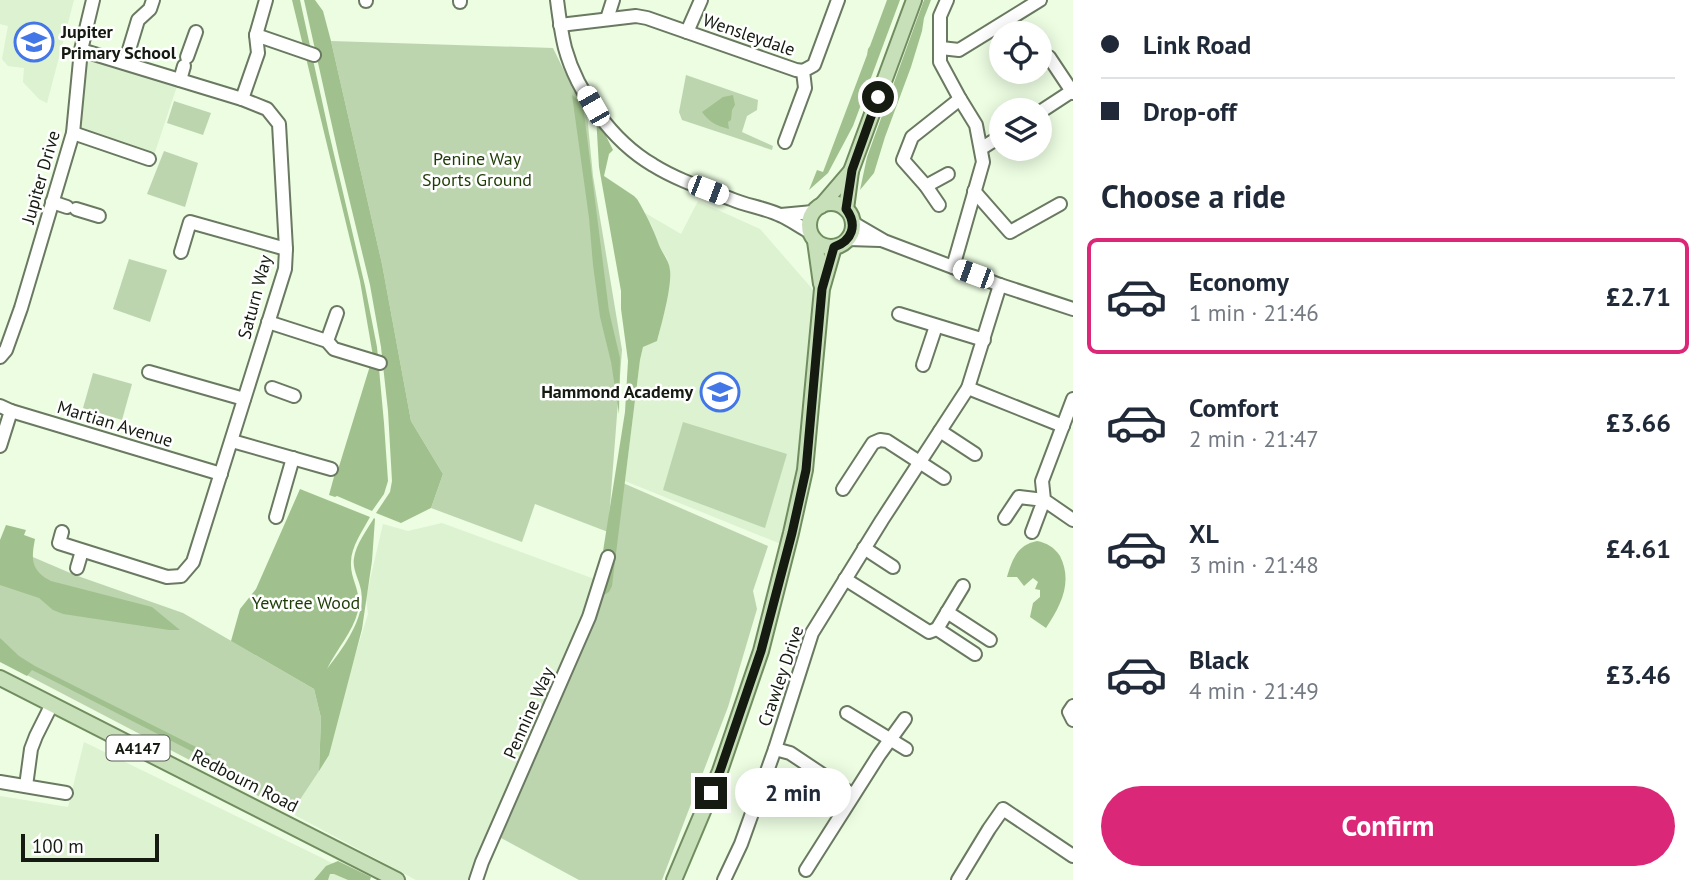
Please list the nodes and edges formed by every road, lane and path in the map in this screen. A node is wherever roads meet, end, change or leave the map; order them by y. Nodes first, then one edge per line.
1 (93, 0) edge
2 (153, 0) edge
3 (266, 0) edge
4 (557, 0) edge
5 (614, 0) edge
6 (701, 0) edge
7 (838, 0) edge
8 (914, 0) edge
9 (947, 0) edge
10 (1040, 0) edge
11 (607, 19) junction
12 (560, 25) junction
13 (196, 32) dead end
14 (687, 32) junction
15 (256, 35) junction
16 (940, 48) junction
17 (81, 50) junction
18 (314, 55) dead end
19 (1052, 61) edge
20 (125, 63) junction
21 (803, 71) junction
22 (180, 80) junction
23 (1073, 92) edge
24 (242, 99) junction
25 (960, 99) junction
26 (1052, 105) edge
27 (73, 133) junction
28 (785, 142) dead end
29 (989, 144) edge
30 (982, 148) junction
31 (149, 159) dead end
32 (852, 170) junction
33 (948, 174) dead end
34 (926, 186) junction
35 (974, 191) junction
36 (52, 202) junction
37 (1060, 204) dead end
38 (940, 205) dead end
39 (817, 209) junction
40 (780, 215) junction
41 (99, 216) dead end
42 (849, 216) junction
43 (812, 236) junction
44 (849, 239) junction
45 (884, 241) junction
46 (834, 247) junction
47 (286, 249) junction
48 (181, 252) dead end
49 (953, 267) junction
50 (1000, 285) junction
51 (822, 289) junction
52 (1073, 309) edge
53 (337, 313) dead end
54 (899, 314) dead end
55 (268, 322) junction
56 (936, 326) junction
57 (984, 340) junction
58 (327, 341) junction
59 (0, 357) edge
60 (380, 363) dead end
61 (923, 365) dead end
62 (149, 372) dead end
63 (261, 385) junction
64 (968, 388) junction
65 (294, 396) dead end
66 (244, 398) junction
67 (1073, 399) edge
68 (5, 409) edge
69 (1063, 426) junction
70 (940, 431) junction
71 (232, 441) junction
72 (0, 446) edge
73 (975, 454) dead end
74 (293, 458) junction
75 (920, 461) junction
76 (331, 469) dead end
77 (221, 474) junction
78 (944, 478) dead end
79 (844, 489) dead end
80 (1044, 500) junction
81 (276, 517) dead end
82 (1005, 517) dead end
83 (1073, 520) edge
84 (62, 532) dead end
85 (1032, 532) dead end
86 (864, 548) junction
87 (82, 551) junction
88 (608, 557) dead end
89 (893, 567) dead end
90 (77, 568) dead end
91 (845, 579) junction
92 (963, 586) dead end
93 (947, 612) junction
94 (937, 629) junction
95 (990, 640) dead end
96 (975, 654) dead end
97 (2, 679) edge
98 (52, 704) junction
99 (1073, 706) edge
100 (847, 713) dead end
101 (905, 719) dead end
102 (1073, 720) edge
103 (890, 740) junction
104 (775, 749) junction
105 (906, 749) dead end
106 (0, 782) edge
107 (26, 786) junction
108 (66, 793) dead end
109 (853, 795) junction
110 (1073, 856) edge
111 (806, 870) dead end
112 (380, 876) edge
113 (397, 880) edge
114 (476, 880) edge
115 (674, 880) edge
116 (724, 880) edge
117 (958, 880) edge

1 - 17 street, Jupiter Drive
2 - 20 street
3 - 15 street
4 - 12 street
5 - 11 street
6 - 14 street
7 - 21 street
8 - 32 main road
9 - 16 street
10 - 16 street
11 - 12 street, Wensleydale
11 - 14 street, Wensleydale
12 - 40 street
13 - 22 street
14 - 21 street, Wensleydale
15 - 18 street
15 - 24 street
16 - 25 street
17 - 20 street, Saturn Way
17 - 27 street, Jupiter Drive
19 - 23 street
20 - 22 street, Saturn Way
21 - 28 street
22 - 24 street, Saturn Way
23 - 26 street
24 - 47 street, Saturn Way
25 - 30 street
25 - 34 street
27 - 31 street
27 - 36 street, Jupiter Drive
29 - 30 street
30 - 35 street
32 - 39 main road
32 - 42 main road
33 - 34 street
34 - 38 street
35 - 37 street
35 - 49 street
36 - 41 street
36 - 59 street, Jupiter Drive
39 - 40 street
39 - 42 main road
39 - 43 main road
40 - 43 street
42 - 44 main road
42 - 45 street
43 - 46 main road
43 - 51 main road
44 - 45 street
44 - 46 main road
45 - 49 street
46 - 51 main road
47 - 48 street
47 - 55 street, Saturn Way
49 - 50 street
50 - 52 street
50 - 57 street, Crawley Drive
51 - 115 main road
53 - 58 street
54 - 56 street
55 - 58 street
55 - 63 street, Saturn Way
56 - 57 street
56 - 61 street
57 - 64 street, Crawley Drive
58 - 60 street
62 - 66 street
63 - 65 street
63 - 66 street, Saturn Way
64 - 69 street
64 - 70 street, Crawley Drive
66 - 71 street, Saturn Way
67 - 69 street
68 - 72 street
68 - 77 street, Martian Avenue
69 - 80 street
70 - 73 street
70 - 75 street, Crawley Drive
71 - 74 street
71 - 77 street, Saturn Way
74 - 76 street
74 - 81 street
75 - 78 street
75 - 79 street
75 - 86 street, Crawley Drive
77 - 87 street, Saturn Way
80 - 82 street
80 - 83 street
80 - 85 street
84 - 87 street, Saturn Way
86 - 89 street
86 - 91 street, Crawley Drive
87 - 90 street
88 - 114 street, Pennine Way
91 - 94 street
91 - 104 street, Crawley Drive
92 - 93 street
93 - 94 street
93 - 95 street
94 - 96 street
97 - 98 main road, Redbourn Road / A4147
98 - 107 street
98 - 112 main road, Redbourn Road / A4147
99 - 102 street
100 - 103 street
101 - 103 street
103 - 105 street
103 - 109 street
104 - 109 street
104 - 116 street, Crawley Drive
106 - 107 street
107 - 108 street
109 - 111 street
110 - 117 street
112 - 113 main road, Redbourn Road / A4147

